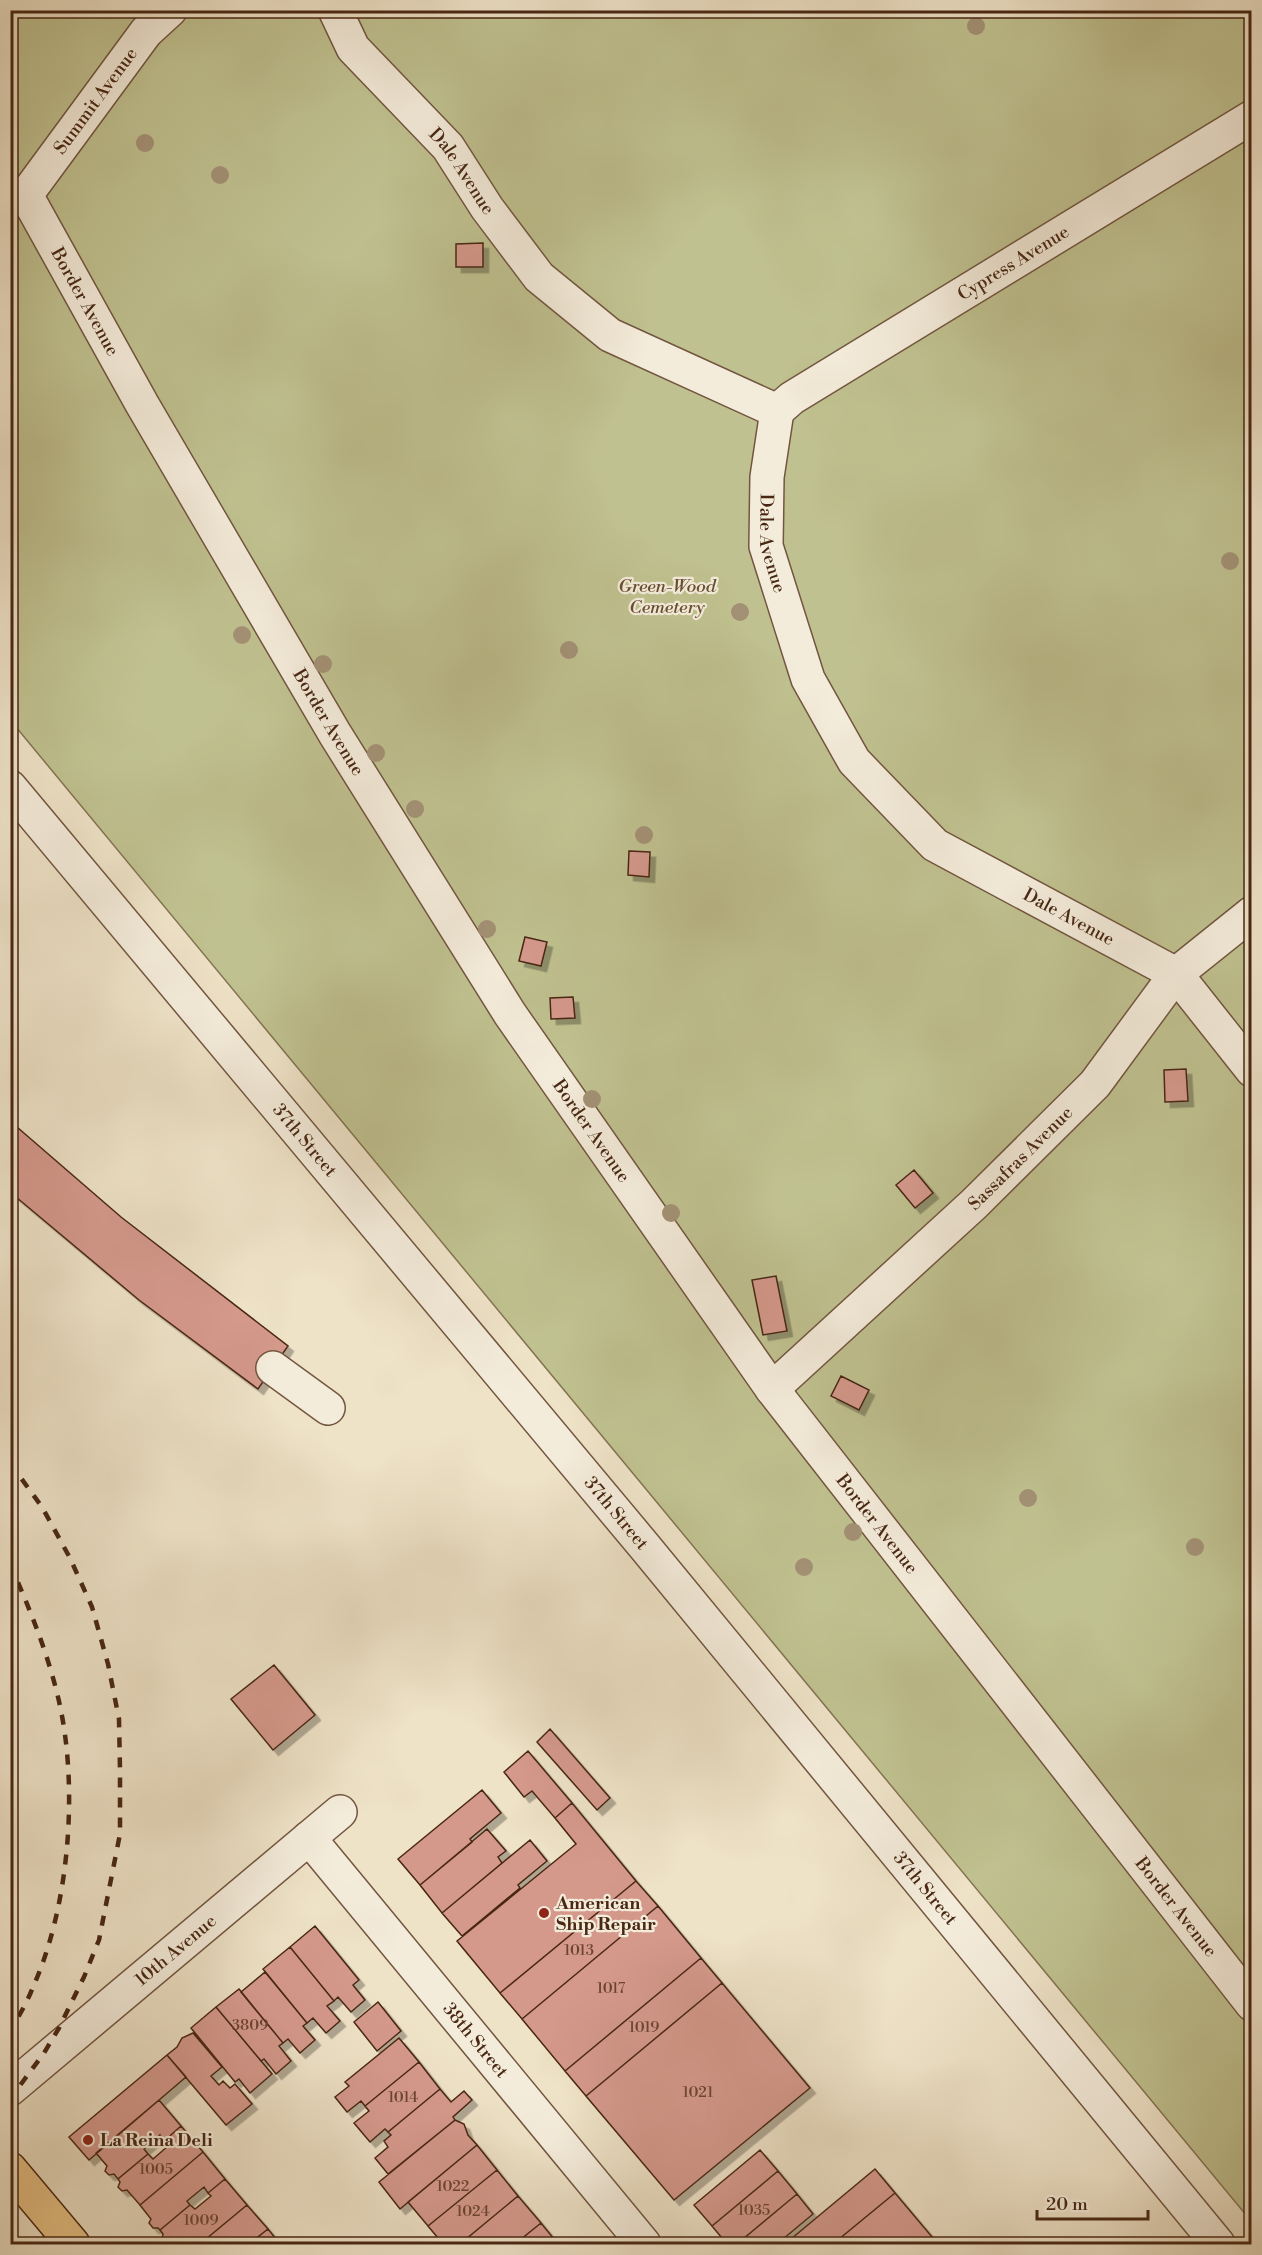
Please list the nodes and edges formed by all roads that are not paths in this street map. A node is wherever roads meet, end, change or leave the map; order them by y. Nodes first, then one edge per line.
1 (170, 10) edge
2 (335, 10) edge
3 (1251, 117) edge
4 (18, 196) edge
5 (777, 411) junction
6 (10, 787) edge
7 (1251, 913) edge
8 (1176, 974) junction
9 (1251, 1070) edge
10 (273, 1368) dead end
11 (771, 1389) junction
12 (328, 1408) dead end
13 (340, 1812) dead end
14 (309, 1838) junction
15 (1251, 2004) edge
16 (10, 2090) edge
17 (10, 2169) edge
18 (73, 2244) edge
19 (644, 2244) edge
20 (1218, 2244) edge

1 - 4 street, Summit Avenue
2 - 5 street, Dale Avenue
3 - 5 street, Cypress Avenue
4 - 11 street, Border Avenue
5 - 8 street, Dale Avenue
6 - 20 street, 37th Street
7 - 8 street, Sassafras Avenue
8 - 9 street, Dale Avenue
8 - 11 street, Sassafras Avenue
10 - 12 street
11 - 15 street, Border Avenue
13 - 14 street, 10th Avenue
14 - 16 street, 10th Avenue
14 - 19 street, 38th Street
17 - 18 main road

